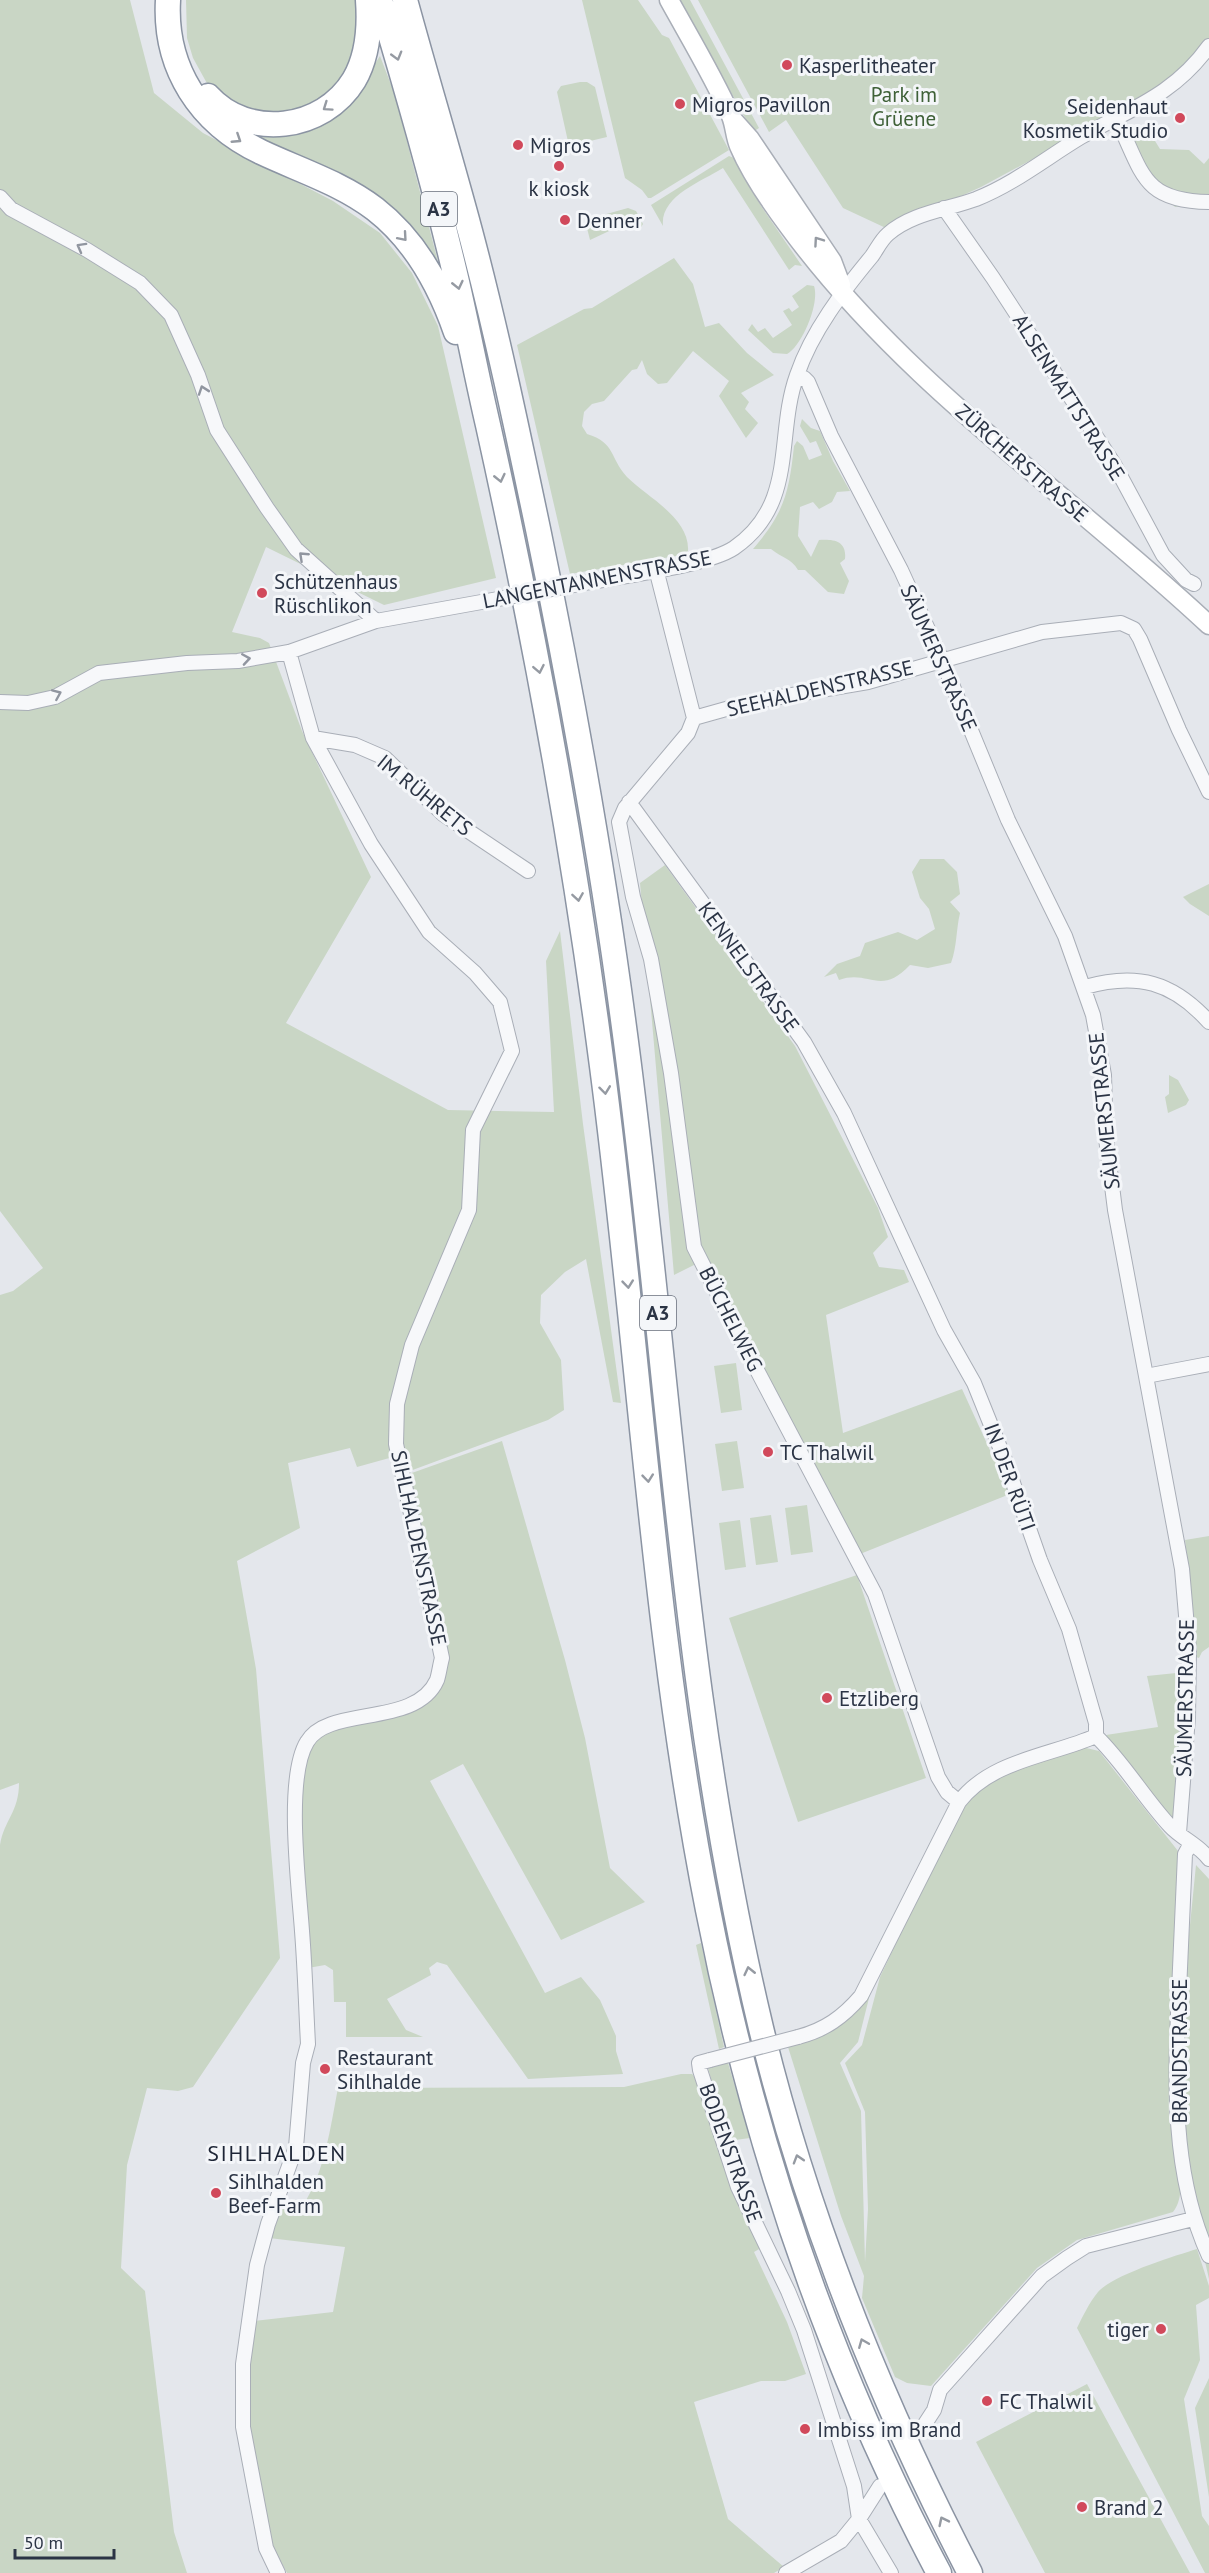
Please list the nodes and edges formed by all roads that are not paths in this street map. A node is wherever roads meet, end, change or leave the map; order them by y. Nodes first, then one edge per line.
1 (168, 0) edge
2 (179, 0) edge
3 (368, 0) edge
4 (380, 0) edge
5 (405, 0) edge
6 (669, 0) edge
7 (1209, 46) edge
8 (1116, 120) junction
9 (0, 198) edge
10 (1209, 202) edge
11 (944, 208) junction
12 (844, 292) junction
13 (797, 375) junction
14 (487, 421) junction
15 (656, 569) junction
16 (1194, 584) dead end
17 (376, 621) junction
18 (1209, 625) edge
19 (289, 652) junction
20 (942, 660) junction
21 (0, 702) edge
22 (694, 718) junction
23 (313, 738) junction
24 (1209, 792) edge
25 (630, 802) junction
26 (528, 871) dead end
27 (1085, 987) junction
28 (1209, 1022) edge
29 (897, 1229) joint
30 (1209, 1364) edge
31 (1146, 1376) junction
32 (1096, 1736) junction
33 (959, 1802) junction
34 (1179, 1833) junction
35 (1203, 1847) edge
36 (1193, 2219) junction
37 (1209, 2256) edge
38 (921, 2430) dead end
39 (880, 2486) dead end
40 (859, 2519) junction
41 (278, 2573) edge
42 (786, 2573) edge
43 (891, 2573) edge
44 (939, 2573) edge
45 (970, 2573) edge

1 -> 14 highway
3 -> 2 highway
4 -> 14 highway, A3
45 -> 5 highway, A3
6 - 12 main road, ZÜRCHERSTRASSE
7 - 8 street, LANGENTANNENSTRASSE
8 - 10 street
8 - 11 street, LANGENTANNENSTRASSE
17 -> 9 street
11 - 12 street, LANGENTANNENSTRASSE
11 - 16 street, ALSENMATTSTRASSE
12 - 13 street, LANGENTANNENSTRASSE
12 - 18 main road, ZÜRCHERSTRASSE
13 - 15 street, LANGENTANNENSTRASSE
13 - 20 street, SÄUMERSTRASSE
14 -> 44 highway, A3
15 - 17 street, LANGENTANNENSTRASSE, bridge
15 - 22 street
17 - 19 street, LANGENTANNENSTRASSE
21 -> 19 street, LANGENTANNENSTRASSE
19 - 23 street, SIHLHALDENSTRASSE
20 - 22 street, SEEHALDENSTRASSE
20 - 24 street, SEEHALDENSTRASSE
20 - 27 street, SÄUMERSTRASSE
22 - 25 street
23 - 26 street, IM RÜHRETS
23 - 41 street, SIHLHALDENSTRASSE
25 - 29 street, KENNELSTRASSE
25 - 33 street, BÜCHELWEG
27 - 28 street
27 - 31 street, SÄUMERSTRASSE
29 - 32 street, IN DER RÜTI
30 - 31 street
31 - 34 street, SÄUMERSTRASSE
32 - 33 street, BODENSTRASSE
32 - 34 street
33 - 40 street, BODENSTRASSE, bridge
34 - 35 street
35 - 36 street, BRANDSTRASSE
36 - 37 street, BRANDSTRASSE
36 - 38 street
39 - 40 street
40 - 42 street
40 - 43 street, BODENSTRASSE

